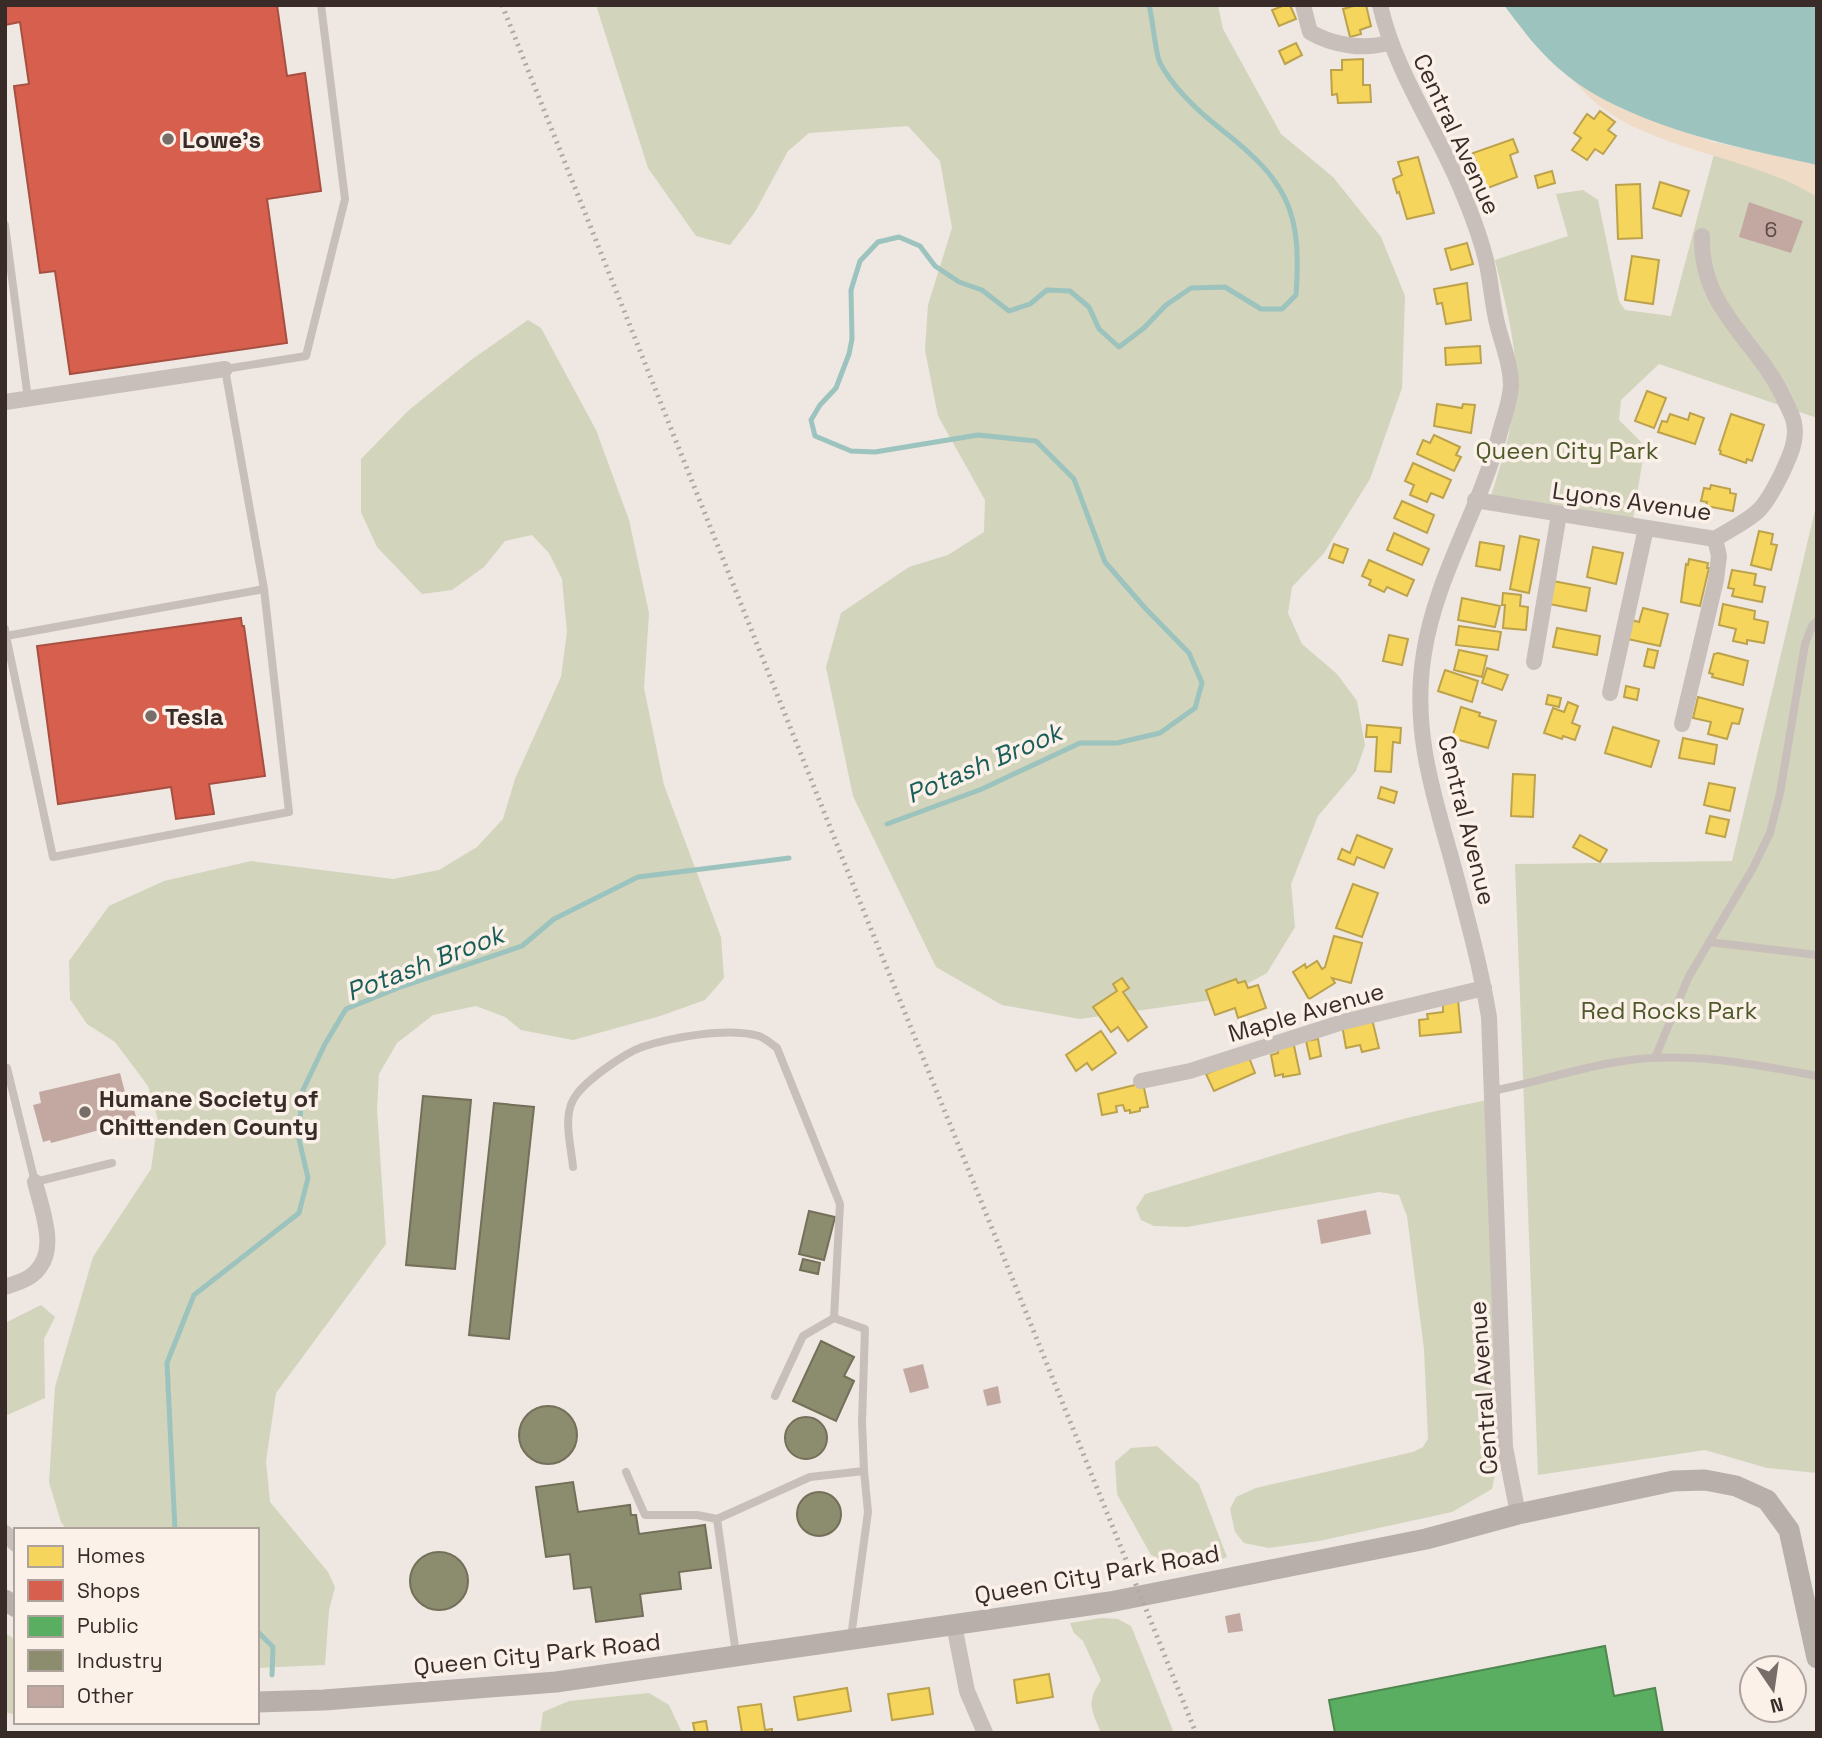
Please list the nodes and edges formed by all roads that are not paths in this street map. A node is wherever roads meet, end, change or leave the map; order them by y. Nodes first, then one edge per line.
1 (321, 5) edge
2 (1303, 5) edge
3 (1380, 5) edge
4 (1390, 41) junction
5 (5, 225) edge
6 (1702, 236) dead end
7 (225, 369) junction
8 (28, 399) junction
9 (5, 402) edge
10 (1475, 500) junction
11 (1559, 514) junction
12 (1646, 528) junction
13 (1715, 539) junction
14 (264, 589) junction
15 (1817, 621) edge
16 (6, 633) edge
17 (1534, 662) dead end
18 (1610, 693) dead end
19 (1682, 724) dead end
20 (1709, 942) junction
21 (1817, 955) edge
22 (1484, 988) junction
23 (1655, 1058) junction
24 (7, 1068) dead end
25 (1817, 1076) edge
26 (1141, 1081) dead end
27 (1491, 1091) junction
28 (112, 1163) dead end
29 (573, 1167) dead end
30 (35, 1182) junction
31 (5, 1287) edge
32 (834, 1318) junction
33 (775, 1396) dead end
34 (864, 1471) junction
35 (626, 1472) dead end
36 (1518, 1514) junction
37 (717, 1519) junction
38 (954, 1625) junction
39 (850, 1640) junction
40 (736, 1657) junction
41 (1817, 1658) edge
42 (259, 1702) edge
43 (985, 1733) edge

1 - 7 lane
2 - 4 street
3 - 4 street, Central Avenue
4 - 10 street, Central Avenue
5 - 8 lane
6 - 13 street, Lyons Avenue
7 - 8 street
7 - 14 lane
8 - 9 street
10 - 11 street, Lyons Avenue
10 - 22 street, Central Avenue
11 - 12 street, Lyons Avenue
11 - 17 street
12 - 13 street, Lyons Avenue
12 - 18 street
13 - 19 street
14 - 16 lane
14 - 16 lane
15 - 20 lane
20 - 21 lane
20 - 23 lane
22 - 26 street, Maple Avenue
22 - 27 street, Central Avenue
23 - 25 lane
23 - 27 lane
24 - 30 lane
27 - 36 street, Central Avenue
28 - 30 lane
29 - 32 lane
30 - 31 street
32 - 33 lane
32 - 34 lane
34 - 37 lane
34 - 39 lane
35 - 37 lane
36 - 38 street, Queen City Park Road
36 - 41 street, Queen City Park Road
37 - 40 lane
38 - 39 street, Queen City Park Road
38 - 43 street
39 - 40 street, Queen City Park Road
40 - 42 street, Queen City Park Road

